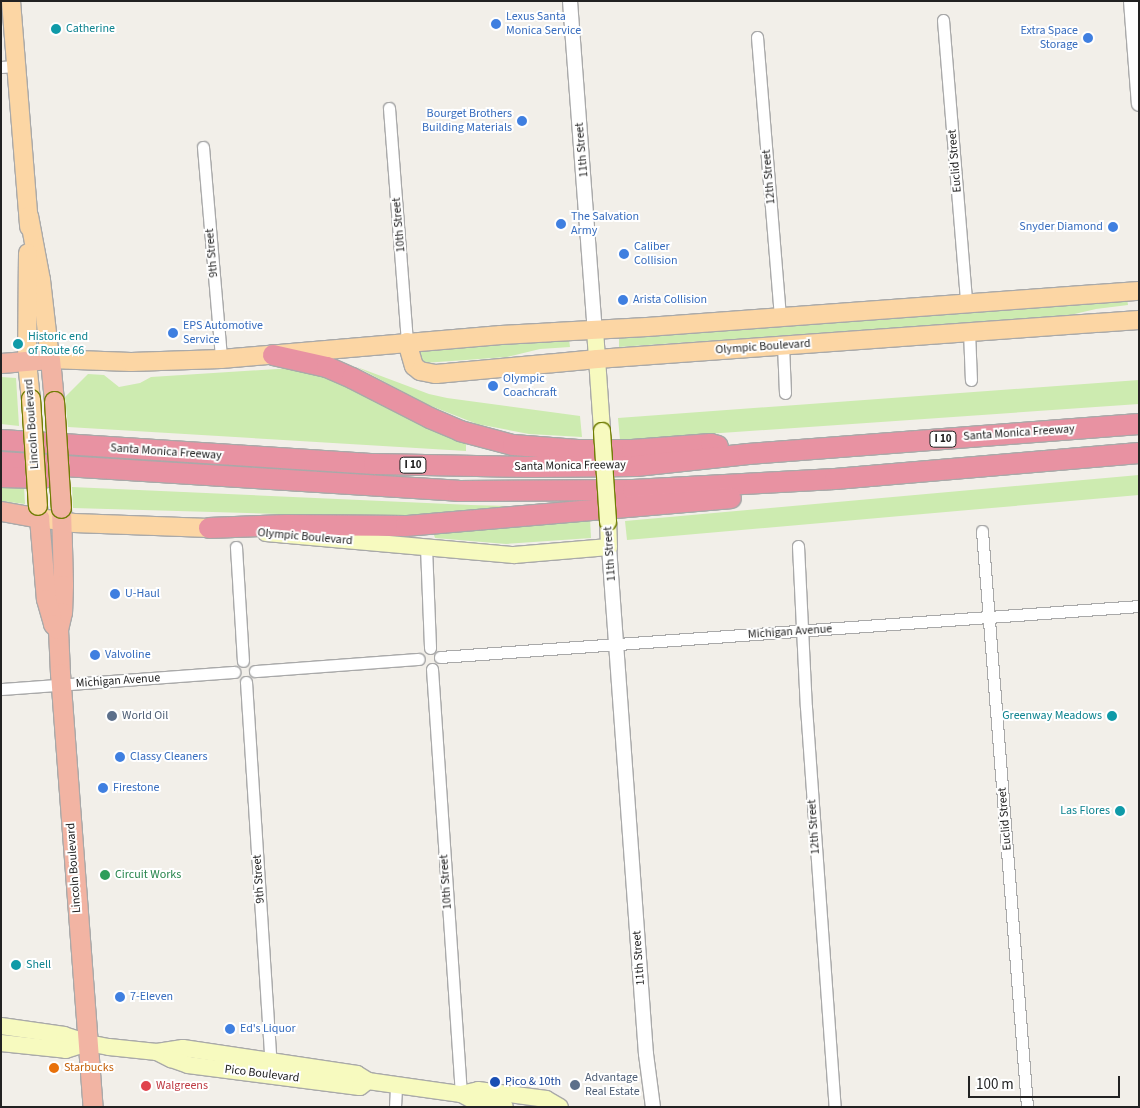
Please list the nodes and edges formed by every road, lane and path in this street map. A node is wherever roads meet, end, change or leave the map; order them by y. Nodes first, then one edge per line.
1 (11, 1) edge
2 (570, 1) edge
3 (1131, 1) edge
4 (943, 20) dead end
5 (757, 37) dead end
6 (8, 66) edge
7 (1139, 104) edge
8 (389, 108) dead end
9 (203, 147) dead end
10 (29, 216) junction
11 (1139, 291) edge
12 (966, 302) junction
13 (780, 316) junction
14 (1139, 320) edge
15 (595, 330) junction
16 (969, 331) junction
17 (407, 342) junction
18 (783, 345) junction
19 (273, 355) junction
20 (597, 358) junction
21 (221, 359) junction
22 (50, 360) junction
23 (27, 362) junction
24 (1, 363) edge
25 (971, 380) dead end
26 (785, 393) dead end
27 (1139, 424) edge
28 (1, 440) edge
29 (1139, 453) edge
30 (748, 454) junction
31 (1, 462) edge
32 (1, 477) edge
33 (204, 477) junction
34 (835, 479) junction
35 (1, 510) edge
36 (38, 512) junction
37 (61, 515) junction
38 (209, 528) junction
39 (982, 531) dead end
40 (798, 546) dead end
41 (426, 547) junction
42 (609, 547) junction
43 (236, 548) dead end
44 (1139, 606) edge
45 (988, 617) junction
46 (58, 630) junction
47 (802, 631) junction
48 (617, 644) junction
49 (430, 648) junction
50 (440, 657) junction
51 (419, 659) junction
52 (243, 661) junction
53 (432, 669) junction
54 (255, 671) junction
55 (234, 672) junction
56 (246, 682) junction
57 (61, 685) junction
58 (1, 689) edge
59 (1, 1026) edge
60 (1, 1043) edge
61 (88, 1043) junction
62 (271, 1068) junction
63 (396, 1086) junction
64 (460, 1094) junction
65 (93, 1107) edge
66 (395, 1107) edge
67 (505, 1107) edge
68 (558, 1107) edge
69 (653, 1107) edge
70 (835, 1107) edge
71 (1027, 1107) edge

1 - 6 main road, Lincoln Boulevard
2 - 15 street, 11th Street
3 - 7 street
4 - 12 street, Euclid Street
5 - 13 street, 12th Street
6 - 10 main road, Lincoln Boulevard
8 - 17 street, 10th Street
9 - 21 street, 9th Street
10 - 22 main road, Lincoln Boulevard
10 - 23 main road, Lincoln Boulevard
11 - 12 main road
12 - 13 main road
13 - 15 main road
14 - 16 main road, Olympic Boulevard
15 - 17 main road
15 - 20 main road, 11th Street
16 - 18 main road, Olympic Boulevard
16 - 25 street
17 - 19 main road
17 - 20 main road, Olympic Boulevard
18 - 20 main road, Olympic Boulevard
18 - 26 street
19 - 21 main road
19 - 30 highway
20 - 42 main road, 11th Street, bridge
21 - 22 main road
22 - 23 highway
22 - 37 highway, Lincoln Boulevard, bridge
23 - 24 highway
23 - 36 main road, Lincoln Boulevard, bridge
27 - 30 highway, Santa Monica Freeway / I 10
28 - 30 highway, Santa Monica Freeway / I 10
29 - 34 highway, Santa Monica Freeway / I 10
31 - 33 highway, Santa Monica Freeway / I 10
32 - 33 highway
33 - 34 highway, Santa Monica Freeway / I 10
34 - 38 highway
35 - 36 highway, Olympic Boulevard
36 - 37 main road, Olympic Boulevard
36 - 46 highway, Lincoln Boulevard
37 - 38 main road, Olympic Boulevard
37 - 46 highway, Lincoln Boulevard
38 - 41 main road, Olympic Boulevard
39 - 45 street, Euclid Street
40 - 47 street, 12th Street
41 - 42 main road, Olympic Boulevard
41 - 49 street
42 - 48 street, 11th Street
43 - 52 street
44 - 45 street, Michigan Avenue
45 - 47 street, Michigan Avenue
45 - 71 street, Euclid Street
46 - 57 highway, Lincoln Boulevard
47 - 48 street, Michigan Avenue
47 - 70 street, 12th Street
48 - 50 street, Michigan Avenue
48 - 69 street, 11th Street
49 - 50 street
49 - 51 street
50 - 53 street
51 - 53 street
51 - 54 street
52 - 54 street
52 - 55 street
53 - 64 street, 10th Street
54 - 56 street
55 - 56 street
55 - 57 street, Michigan Avenue
56 - 62 street, 9th Street
57 - 58 street, Michigan Avenue
57 - 61 highway, Lincoln Boulevard
59 - 61 main road, Pico Boulevard
60 - 61 main road, Pico Boulevard
61 - 62 main road, Pico Boulevard
61 - 65 highway, Lincoln Boulevard
62 - 63 main road, Pico Boulevard
63 - 64 main road, Pico Boulevard
63 - 66 street
64 - 67 main road, Pico Boulevard
64 - 68 main road, Pico Boulevard

